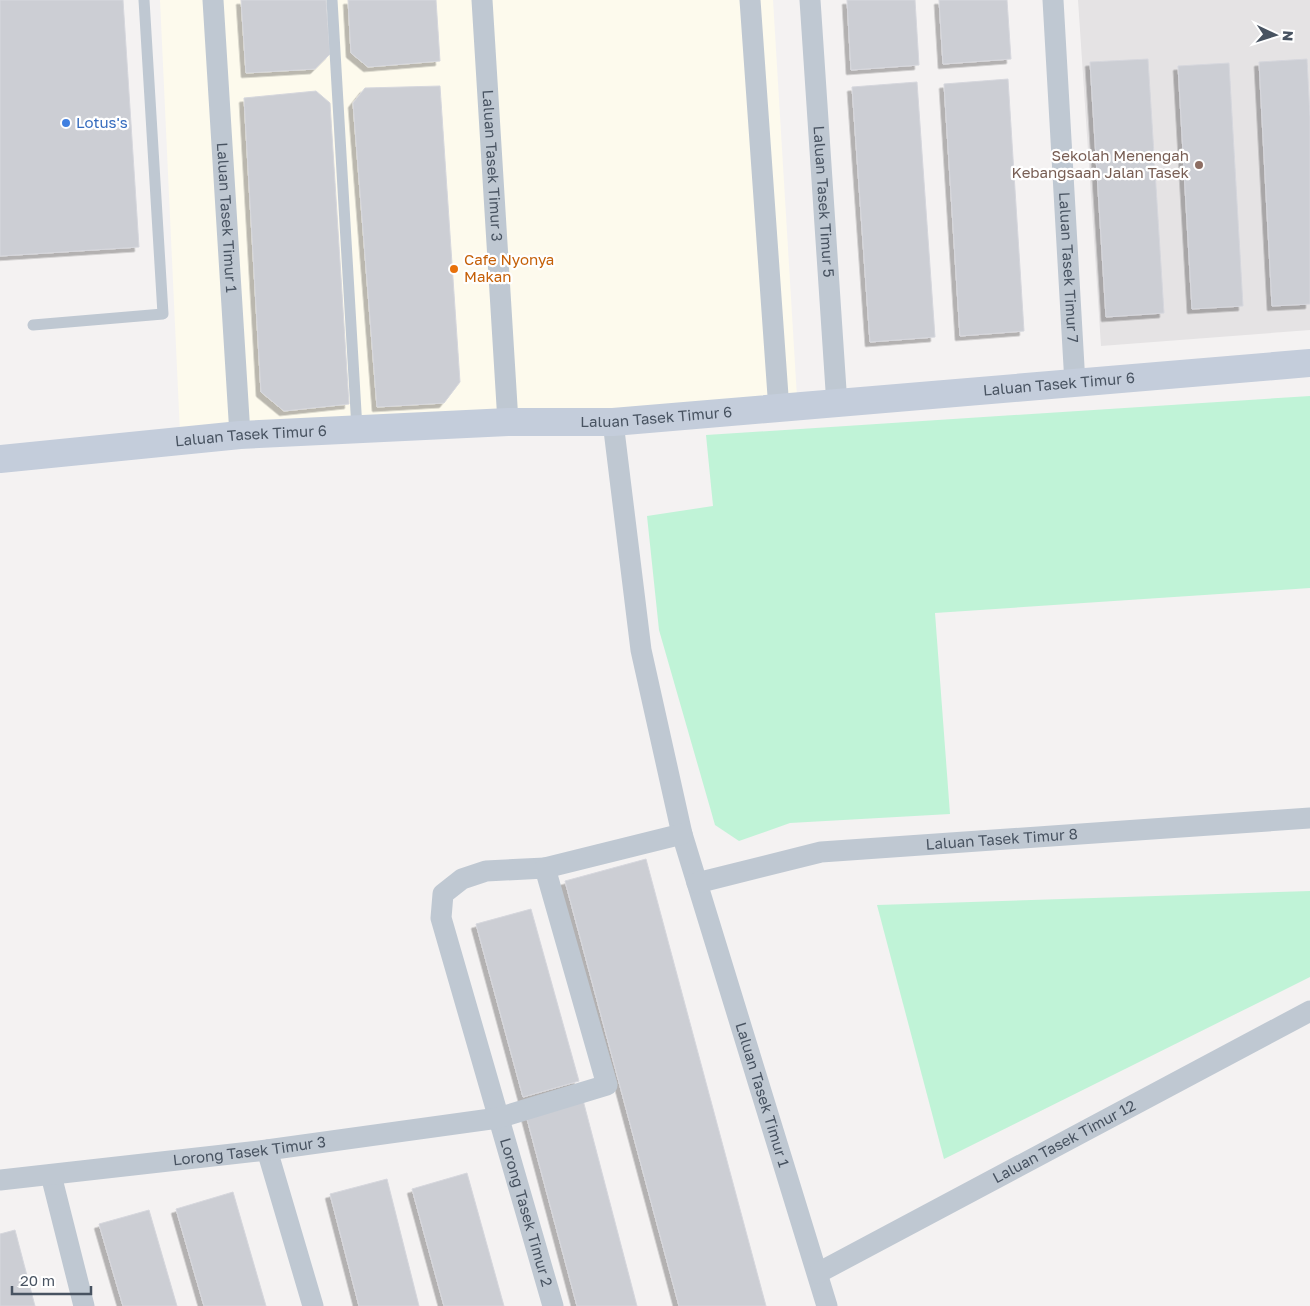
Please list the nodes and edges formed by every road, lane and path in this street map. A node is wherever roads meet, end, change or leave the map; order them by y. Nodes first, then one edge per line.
1 (144, 0) edge
2 (212, 0) edge
3 (332, 0) edge
4 (482, 0) edge
5 (750, 0) edge
6 (810, 0) edge
7 (1052, 0) edge
8 (33, 325) dead end
9 (1310, 363) edge
10 (1075, 384) junction
11 (837, 405) junction
12 (779, 410) junction
13 (508, 422) junction
14 (613, 422) junction
15 (357, 428) junction
16 (240, 435) junction
17 (0, 459) edge
18 (1310, 818) edge
19 (682, 834) junction
20 (545, 868) junction
21 (697, 883) junction
22 (1310, 1010) edge
23 (498, 1118) junction
24 (267, 1150) junction
25 (51, 1175) junction
26 (0, 1180) edge
27 (818, 1273) junction
28 (84, 1306) edge
29 (312, 1306) edge
30 (553, 1306) edge
31 (827, 1306) edge

1 - 8 lane
2 - 16 street, Laluan Tasek Timur 1
3 - 15 lane
4 - 13 street, Laluan Tasek Timur 3
5 - 12 street
6 - 11 street, Laluan Tasek Timur 5
7 - 10 street, Laluan Tasek Timur 7
9 - 10 street, Laluan Tasek Timur 6
10 - 11 street, Laluan Tasek Timur 6
11 - 12 street, Laluan Tasek Timur 6
12 - 14 street, Laluan Tasek Timur 6
13 - 14 street, Laluan Tasek Timur 6
13 - 15 street, Laluan Tasek Timur 6
14 - 19 street, Laluan Tasek Timur 1
15 - 16 street, Laluan Tasek Timur 6
16 - 17 street, Laluan Tasek Timur 6
18 - 21 street, Laluan Tasek Timur 8
19 - 20 street, Lorong Tasek Timur 2
19 - 21 street, Laluan Tasek Timur 1
20 - 23 street, Lorong Tasek Timur 3
20 - 23 street, Lorong Tasek Timur 2
21 - 27 street, Laluan Tasek Timur 1
22 - 27 street, Laluan Tasek Timur 12
23 - 24 street, Lorong Tasek Timur 3
23 - 30 street, Lorong Tasek Timur 2
24 - 25 street, Lorong Tasek Timur 3
24 - 29 street
25 - 26 street, Lorong Tasek Timur 3
25 - 28 street
27 - 31 street, Laluan Tasek Timur 1

